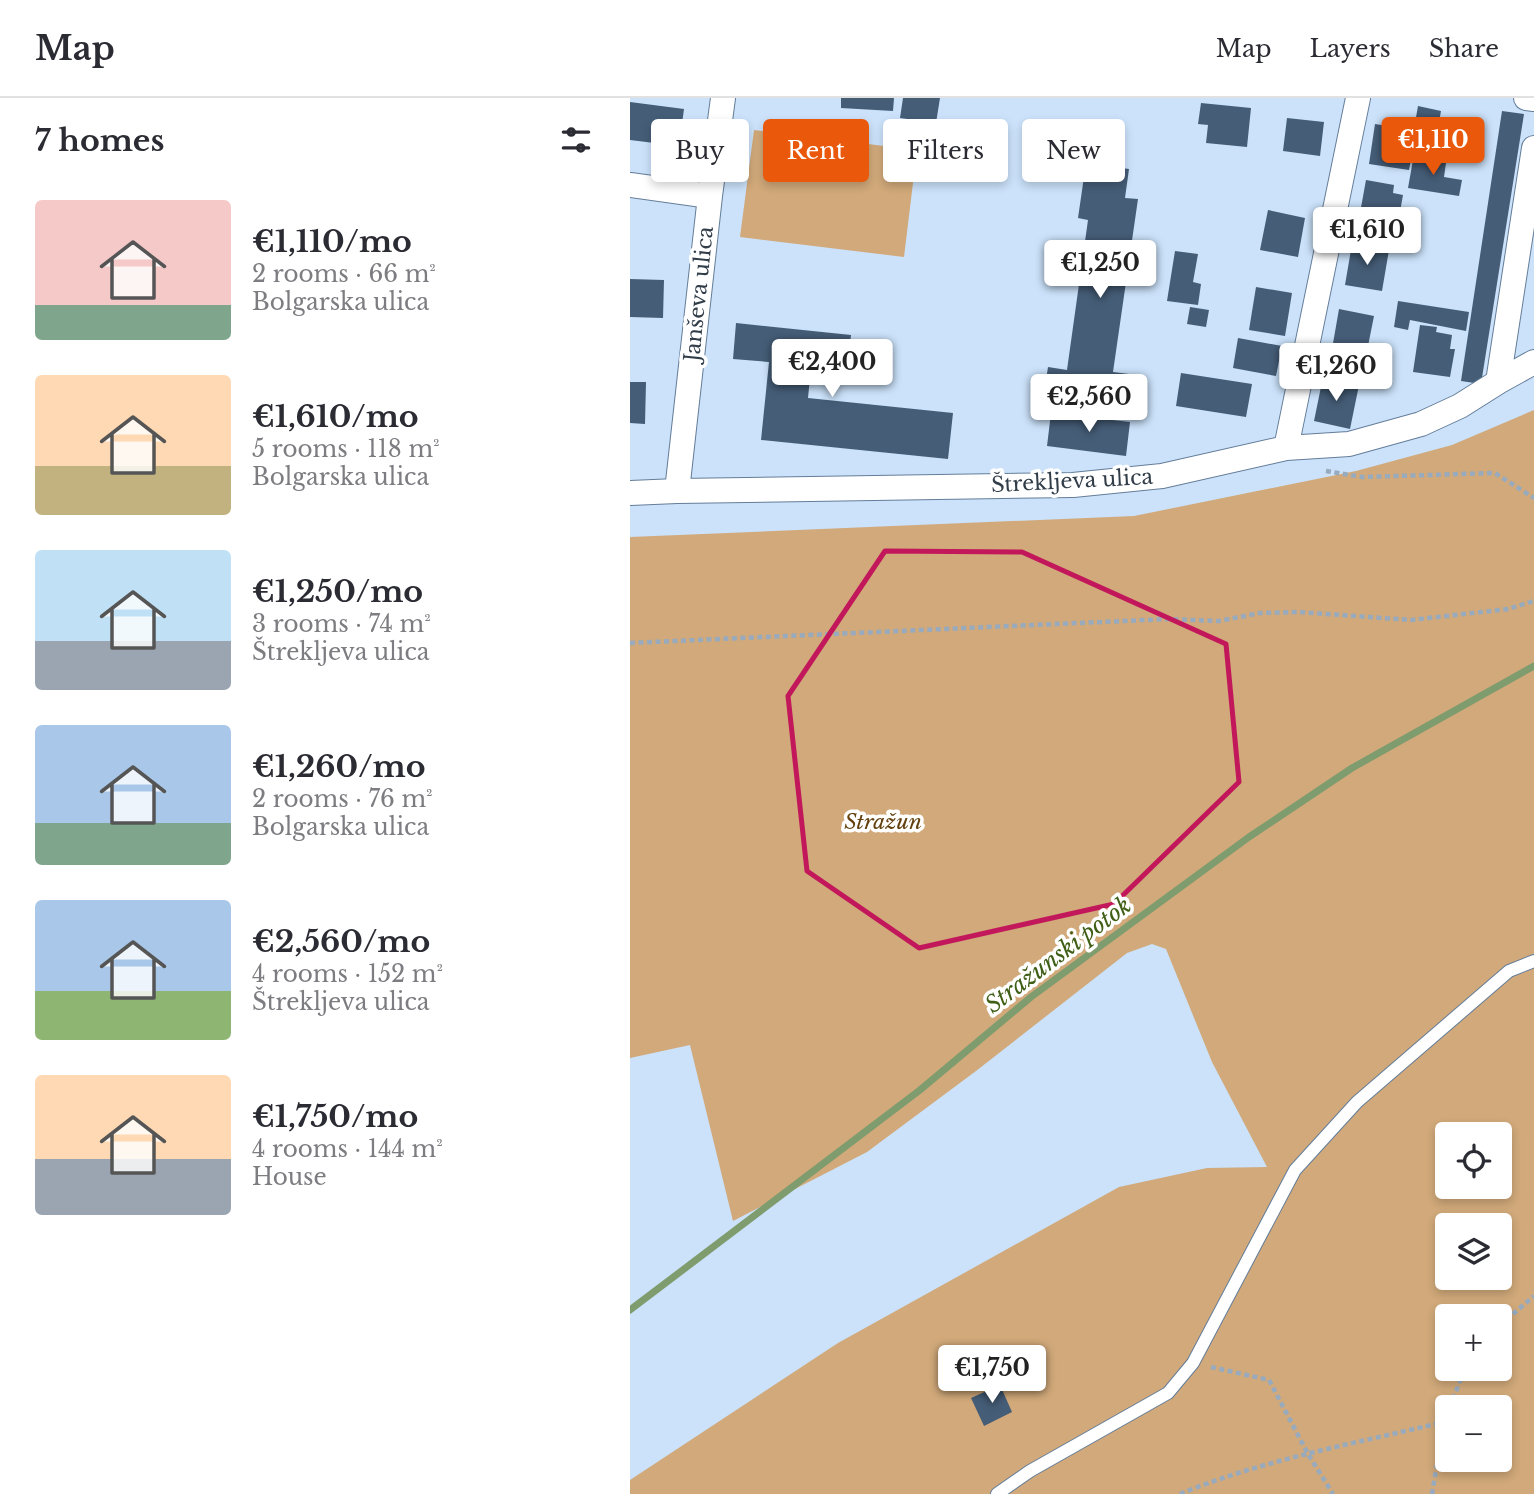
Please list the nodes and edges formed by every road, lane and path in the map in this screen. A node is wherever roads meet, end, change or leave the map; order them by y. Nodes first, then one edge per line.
1 (723, 98) edge
2 (1358, 98) edge
3 (1526, 98) edge
4 (1534, 99) edge
5 (1534, 148) edge
6 (630, 185) edge
7 (710, 196) junction
8 (1534, 362) edge
9 (1498, 382) junction
10 (1286, 448) junction
11 (1324, 470) dead end
12 (677, 491) junction
13 (630, 494) edge
14 (1534, 498) edge
15 (1534, 601) edge
16 (630, 643) edge
17 (1534, 961) edge
18 (1534, 1296) edge
19 (1512, 1315) edge
20 (1193, 1363) junction
21 (1435, 1424) edge
22 (1308, 1454) junction
23 (1436, 1472) edge
24 (997, 1494) edge
25 (1180, 1494) edge
26 (1333, 1494) edge
27 (1432, 1494) edge

1 - 7 street, Janševa ulica
2 - 10 street
3 - 4 street
5 - 9 street
6 - 7 street
7 - 12 street, Janševa ulica
8 - 9 street, Štrekljeva ulica
9 - 10 street, Štrekljeva ulica
10 - 12 street, Štrekljeva ulica
11 - 14 path
12 - 13 street, Štrekljeva ulica
15 - 16 path
17 - 20 lane
18 - 19 path
20 - 22 path
20 - 24 lane
21 - 22 path
22 - 25 path
22 - 26 path
23 - 27 path

